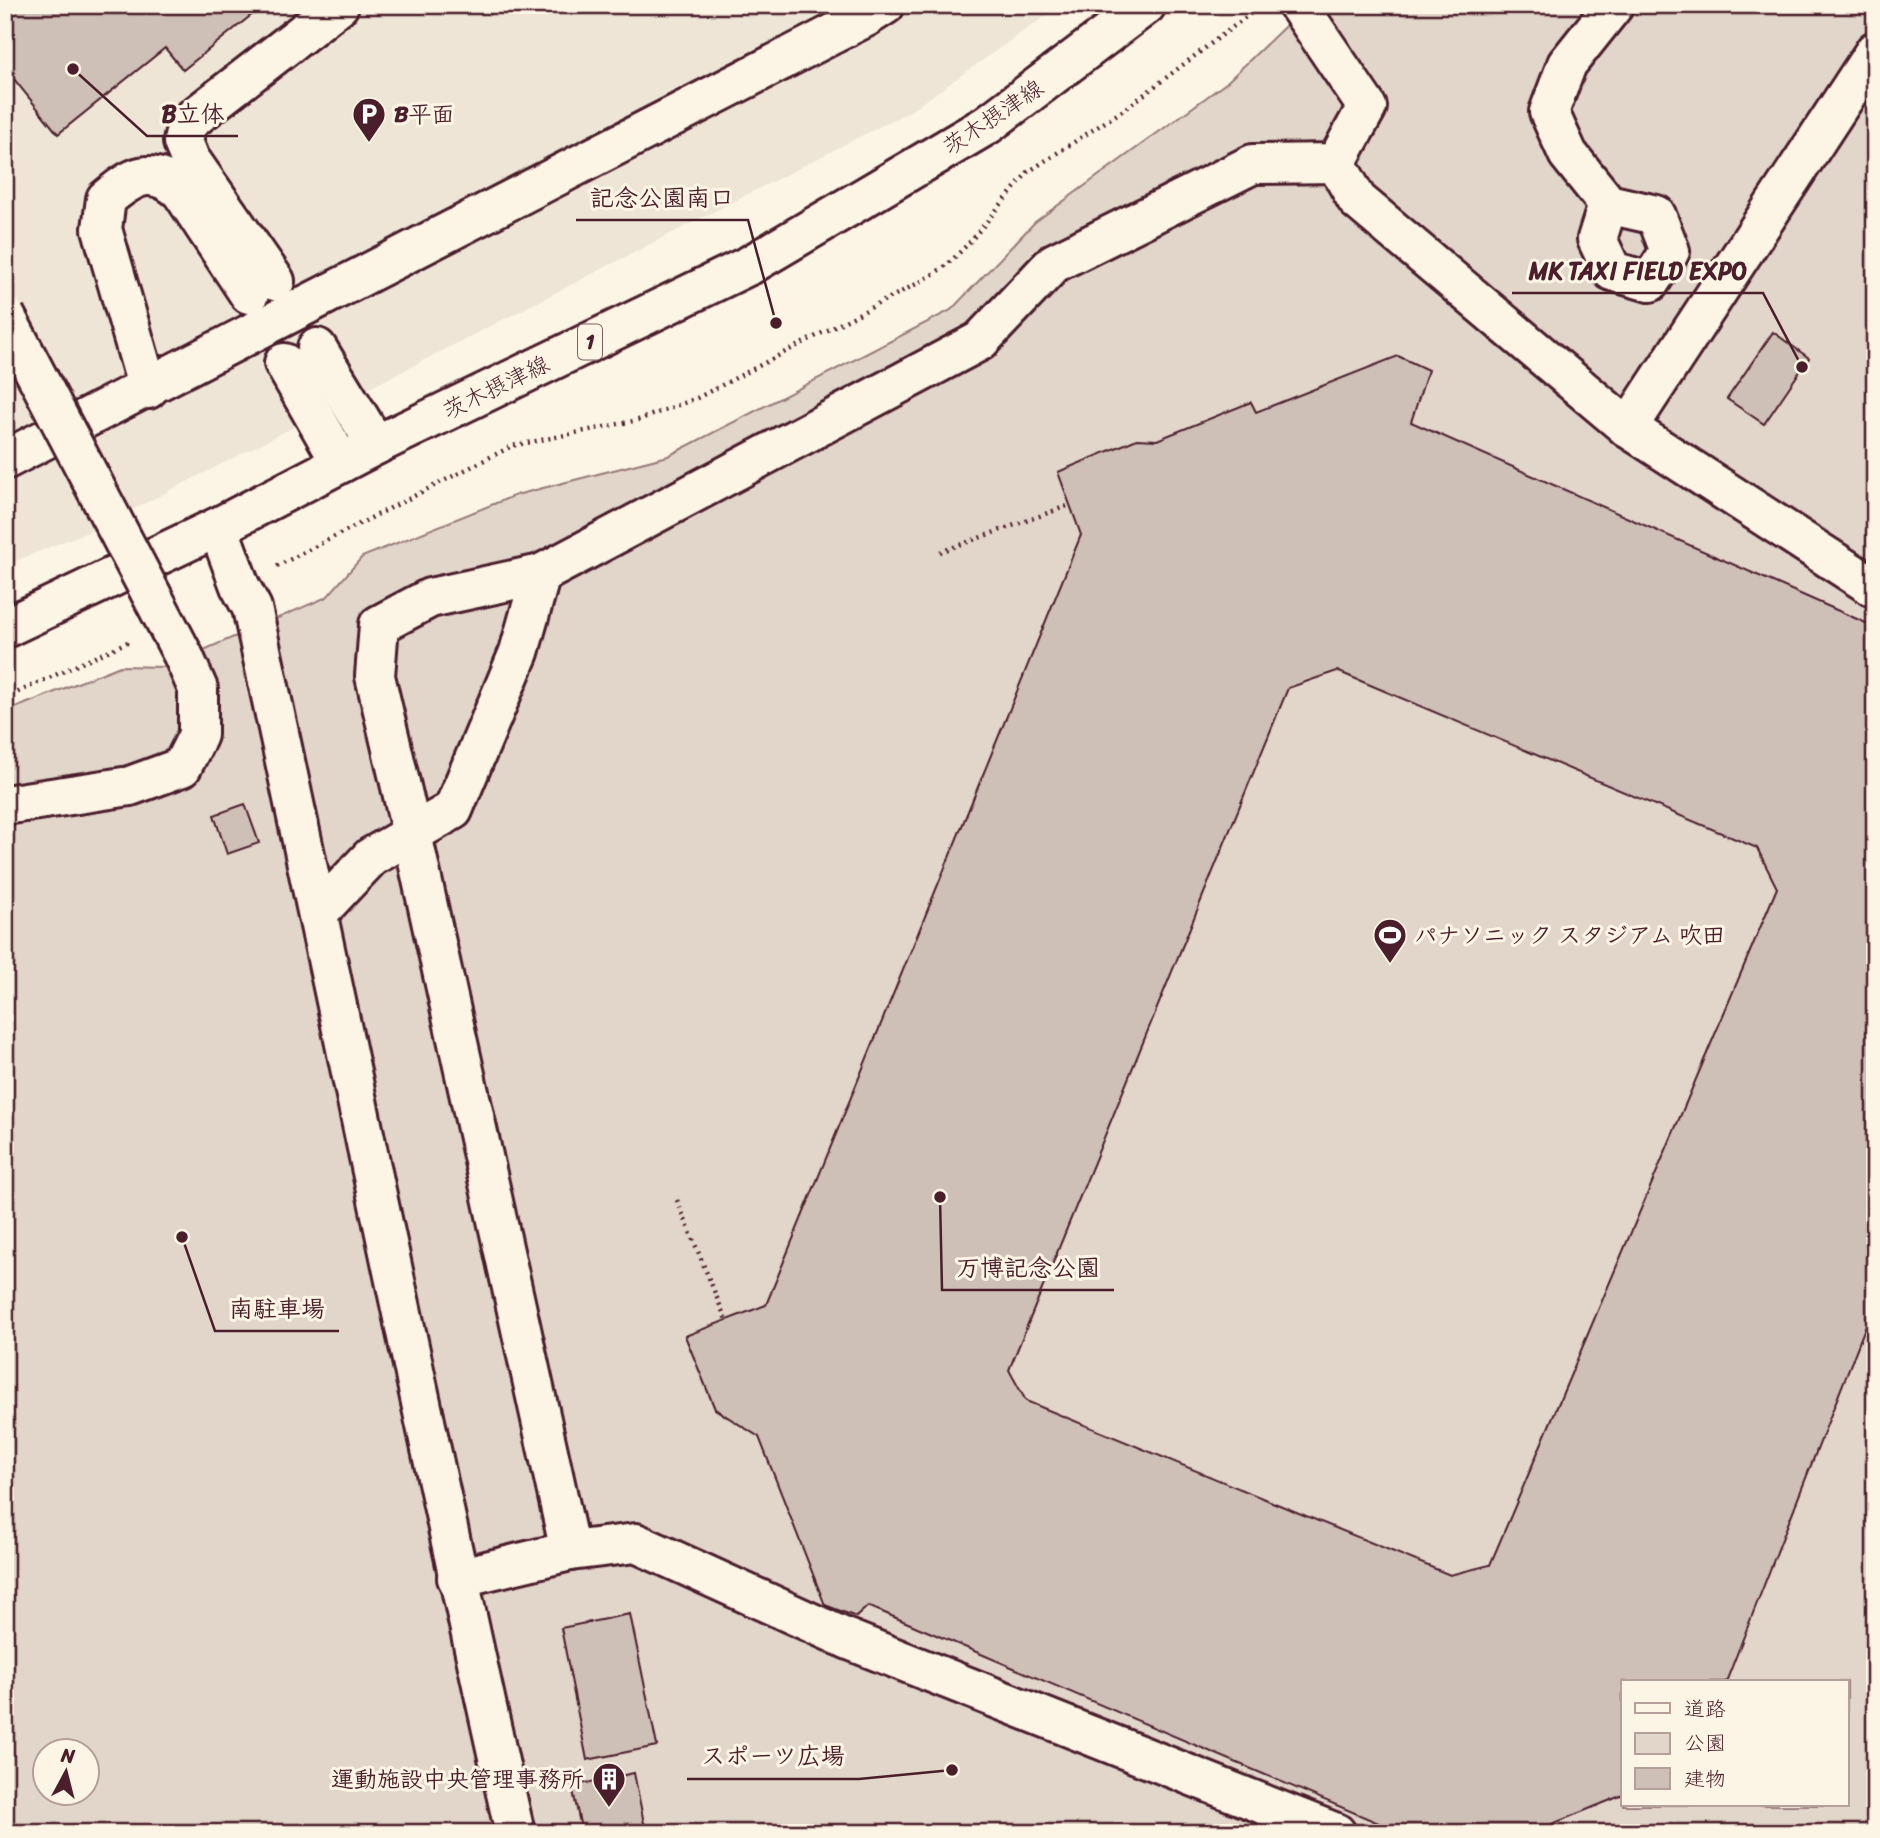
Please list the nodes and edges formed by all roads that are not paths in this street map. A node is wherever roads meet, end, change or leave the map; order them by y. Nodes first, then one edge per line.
1 (339, 5) edge
2 (884, 5) edge
3 (1146, 5) edge
4 (1298, 5) edge
5 (1614, 5) edge
6 (1875, 51) edge
7 (1336, 163) junction
8 (1608, 204) dead end
9 (5, 315) edge
10 (148, 388) junction
11 (1628, 428) junction
12 (376, 445) junction
13 (5, 460) edge
14 (341, 463) junction
15 (218, 527) junction
16 (541, 574) junction
17 (1875, 588) edge
18 (5, 628) edge
19 (5, 805) edge
20 (412, 834) junction
21 (318, 912) junction
22 (570, 1551) junction
23 (457, 1578) junction
24 (515, 1833) edge
25 (1336, 1833) edge

1 - 10 main road
2 - 10 main road
3 - 12 main road, 茨木摂津線 / 1
4 - 7 main road
5 - 8 main road
6 - 11 main road
7 - 11 main road
7 - 16 main road
9 - 19 main road, bridge
10 - 13 main road
11 - 17 main road
12 - 14 main road, 茨木摂津線 / 1
12 - 14 main road
14 - 15 main road, 茨木摂津線 / 1
15 - 18 main road, 茨木摂津線 / 1
15 - 21 main road
16 - 20 main road
16 - 20 main road
20 - 21 main road
20 - 22 main road
21 - 23 main road
22 - 23 main road
22 - 25 main road
23 - 24 main road

